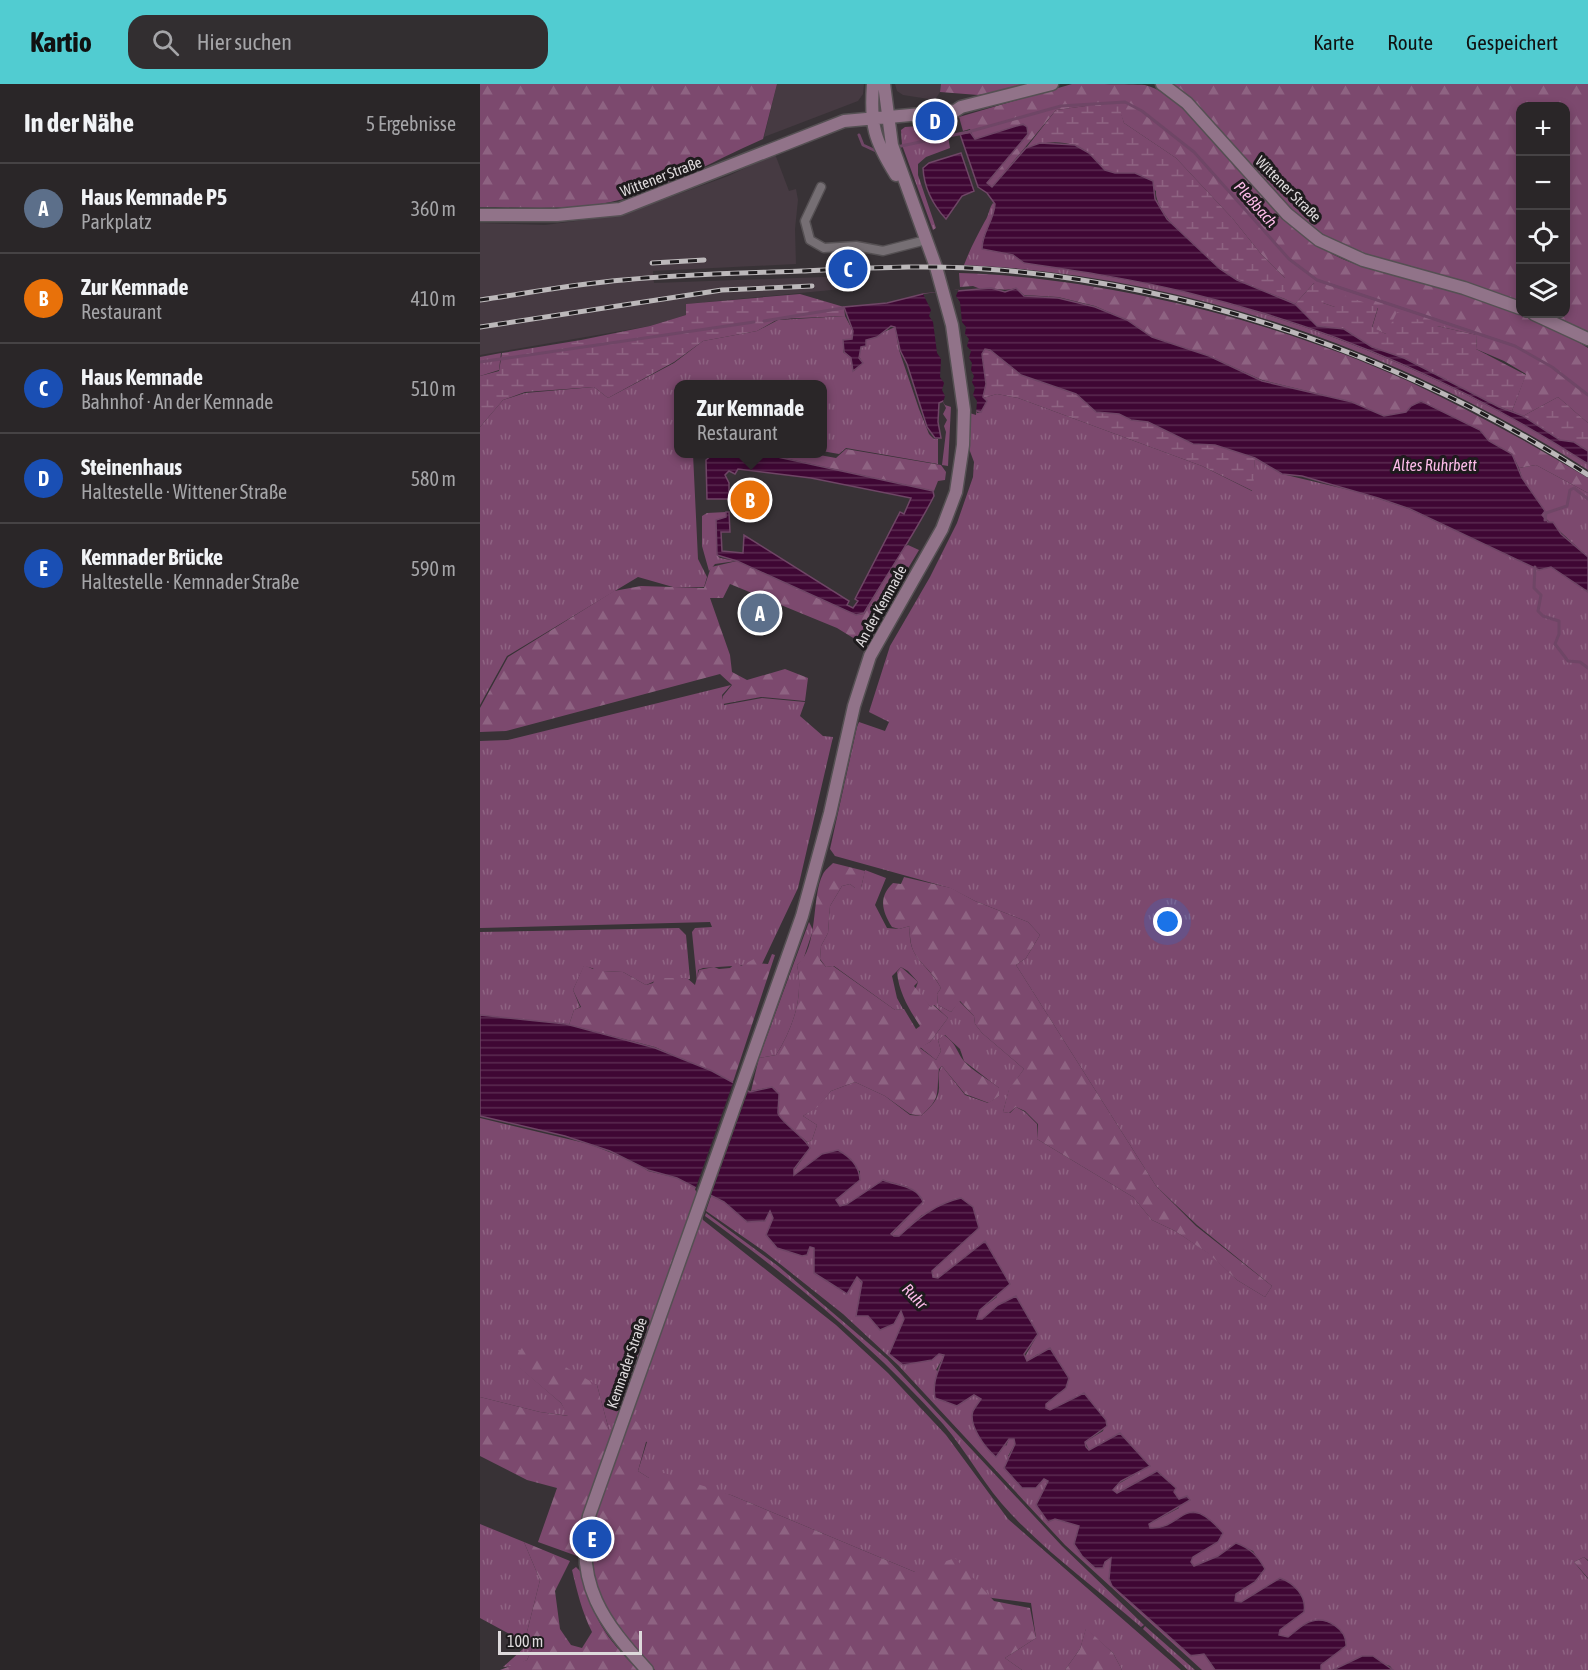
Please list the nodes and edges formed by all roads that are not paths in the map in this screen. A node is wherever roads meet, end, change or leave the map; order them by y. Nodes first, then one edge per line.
1 (873, 84) edge
2 (884, 84) edge
3 (1052, 84) edge
4 (1162, 84) edge
5 (888, 112) junction
6 (871, 114) junction
7 (821, 187) dead end
8 (908, 193) junction
9 (480, 215) edge
10 (926, 240) junction
11 (1516, 306) edge
12 (1543, 318) edge
13 (1588, 339) edge
14 (752, 1056) joint
15 (647, 1670) edge

1 - 6 main road
2 - 5 main road, An der Kemnade
3 - 5 main road, Wittener Straße
4 - 11 main road, Wittener Straße
5 - 6 main road, Wittener Straße
5 - 8 main road, An der Kemnade
6 - 8 main road, An der Kemnade
6 - 9 main road, Wittener Straße
7 - 10 street
8 - 10 main road, An der Kemnade
10 - 14 main road, An der Kemnade
12 - 13 main road
14 - 15 main road, Kemnader Straße

